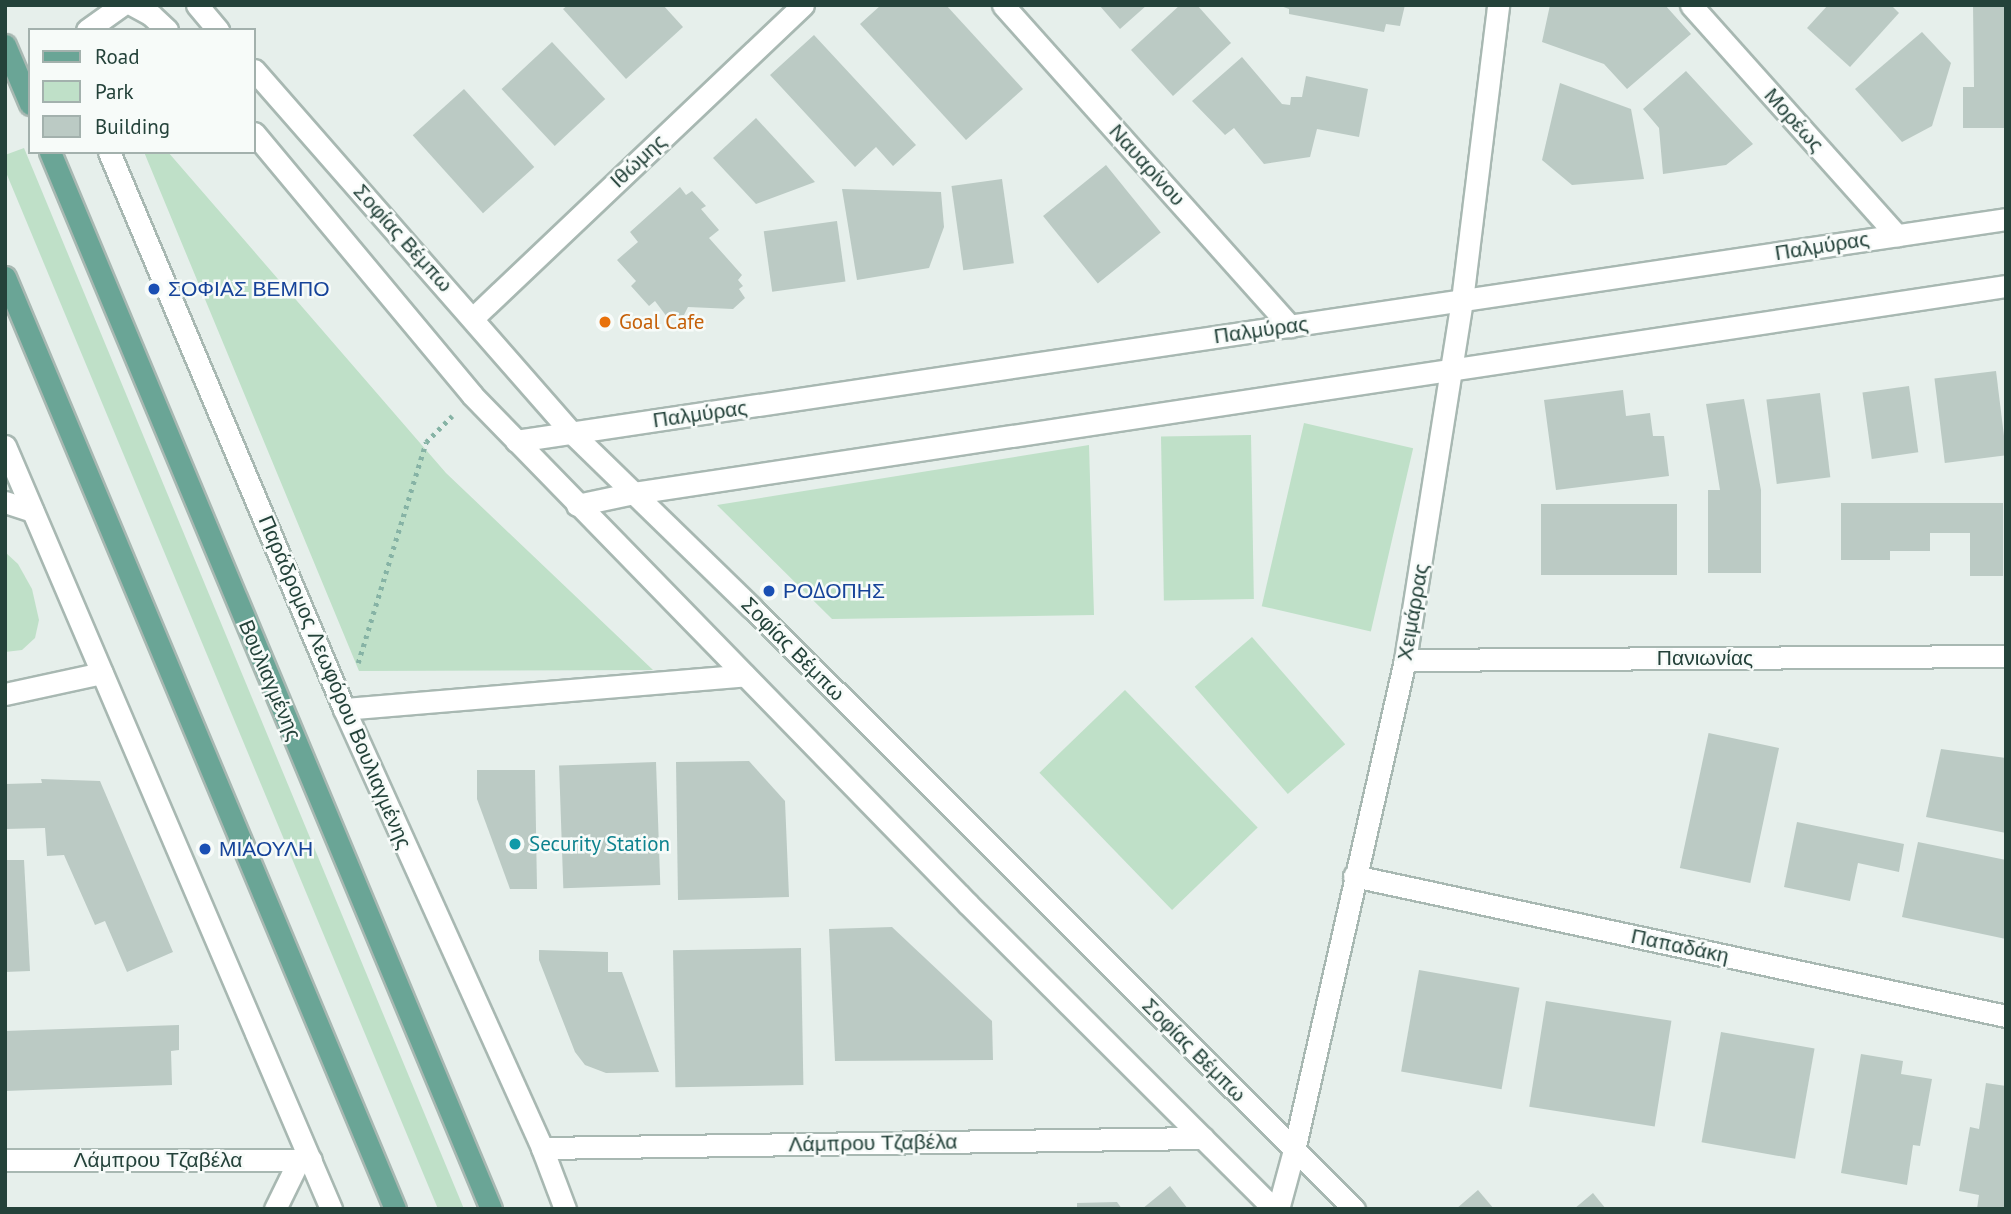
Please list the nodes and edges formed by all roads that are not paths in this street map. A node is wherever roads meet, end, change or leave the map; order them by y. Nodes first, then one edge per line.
1 (122, 5) edge
2 (133, 5) edge
3 (197, 5) edge
4 (803, 5) edge
5 (1003, 5) edge
6 (1498, 5) edge
7 (1691, 5) edge
8 (90, 28) edge
9 (165, 28) edge
10 (216, 28) edge
11 (5, 45) edge
12 (256, 72) edge
13 (28, 99) edge
14 (256, 135) edge
15 (51, 154) edge
16 (110, 154) edge
17 (2006, 219) edge
18 (1898, 235) junction
19 (5, 277) edge
20 (2006, 286) edge
21 (1462, 300) junction
22 (473, 317) junction
23 (1290, 326) junction
24 (1452, 370) junction
25 (572, 433) junction
26 (516, 441) junction
27 (5, 446) edge
28 (634, 493) junction
29 (5, 502) edge
30 (577, 505) junction
31 (33, 511) junction
32 (2006, 656) edge
33 (1405, 660) junction
34 (102, 673) junction
35 (745, 674) junction
36 (5, 694) edge
37 (344, 709) junction
38 (1354, 876) junction
39 (2006, 1016) edge
40 (1203, 1138) junction
41 (542, 1148) junction
42 (1294, 1150) junction
43 (5, 1160) edge
44 (305, 1160) junction
45 (275, 1209) edge
46 (331, 1209) edge
47 (395, 1209) edge
48 (491, 1209) edge
49 (565, 1209) edge
50 (1276, 1209) edge
51 (1354, 1209) edge

1 - 8 street
2 - 9 street
3 - 10 street
4 - 22 street, Ιθώμης
5 - 23 street, Ναυαρίνου
6 - 21 street, Χειμάρρας
7 - 18 street, Μορέως
11 - 13 main road
12 - 22 street, Σοφίας Βέμπω
14 - 26 street
15 - 48 main road, Βουλιαγμένης
16 - 37 street, Παράδρομος Λεωφόρου Βουλιαγμένης
17 - 18 street, Παλμύρας
18 - 21 street, Παλμύρας
19 - 47 main road
20 - 24 street
21 - 23 street, Παλμύρας
21 - 24 street, Χειμάρρας
22 - 25 street, Σοφίας Βέμπω
23 - 25 street, Παλμύρας
24 - 28 street
24 - 33 street, Χειμάρρας
25 - 26 street, Παλμύρας
25 - 28 street, Σοφίας Βέμπω
26 - 30 street
27 - 31 street
28 - 30 street
28 - 42 street, Σοφίας Βέμπω
29 - 31 street
30 - 35 street
31 - 34 street
32 - 33 street, Πανιωνίας
33 - 38 street, Χειμάρρας
34 - 36 street
34 - 44 street
35 - 37 street
35 - 40 street
37 - 41 street, Παράδρομος Λεωφόρου Βουλιαγμένης
38 - 39 street, Παπαδάκη
38 - 42 street, Χειμάρρας
40 - 41 street, Λάμπρου Τζαβέλα
40 - 50 street
41 - 49 street, Παράδρομος Λεωφόρου Βουλιαγμένης
42 - 50 street, Χειμάρρας
42 - 51 street, Σοφίας Βέμπω
43 - 44 street, Λάμπρου Τζαβέλα
44 - 45 street
44 - 46 street

